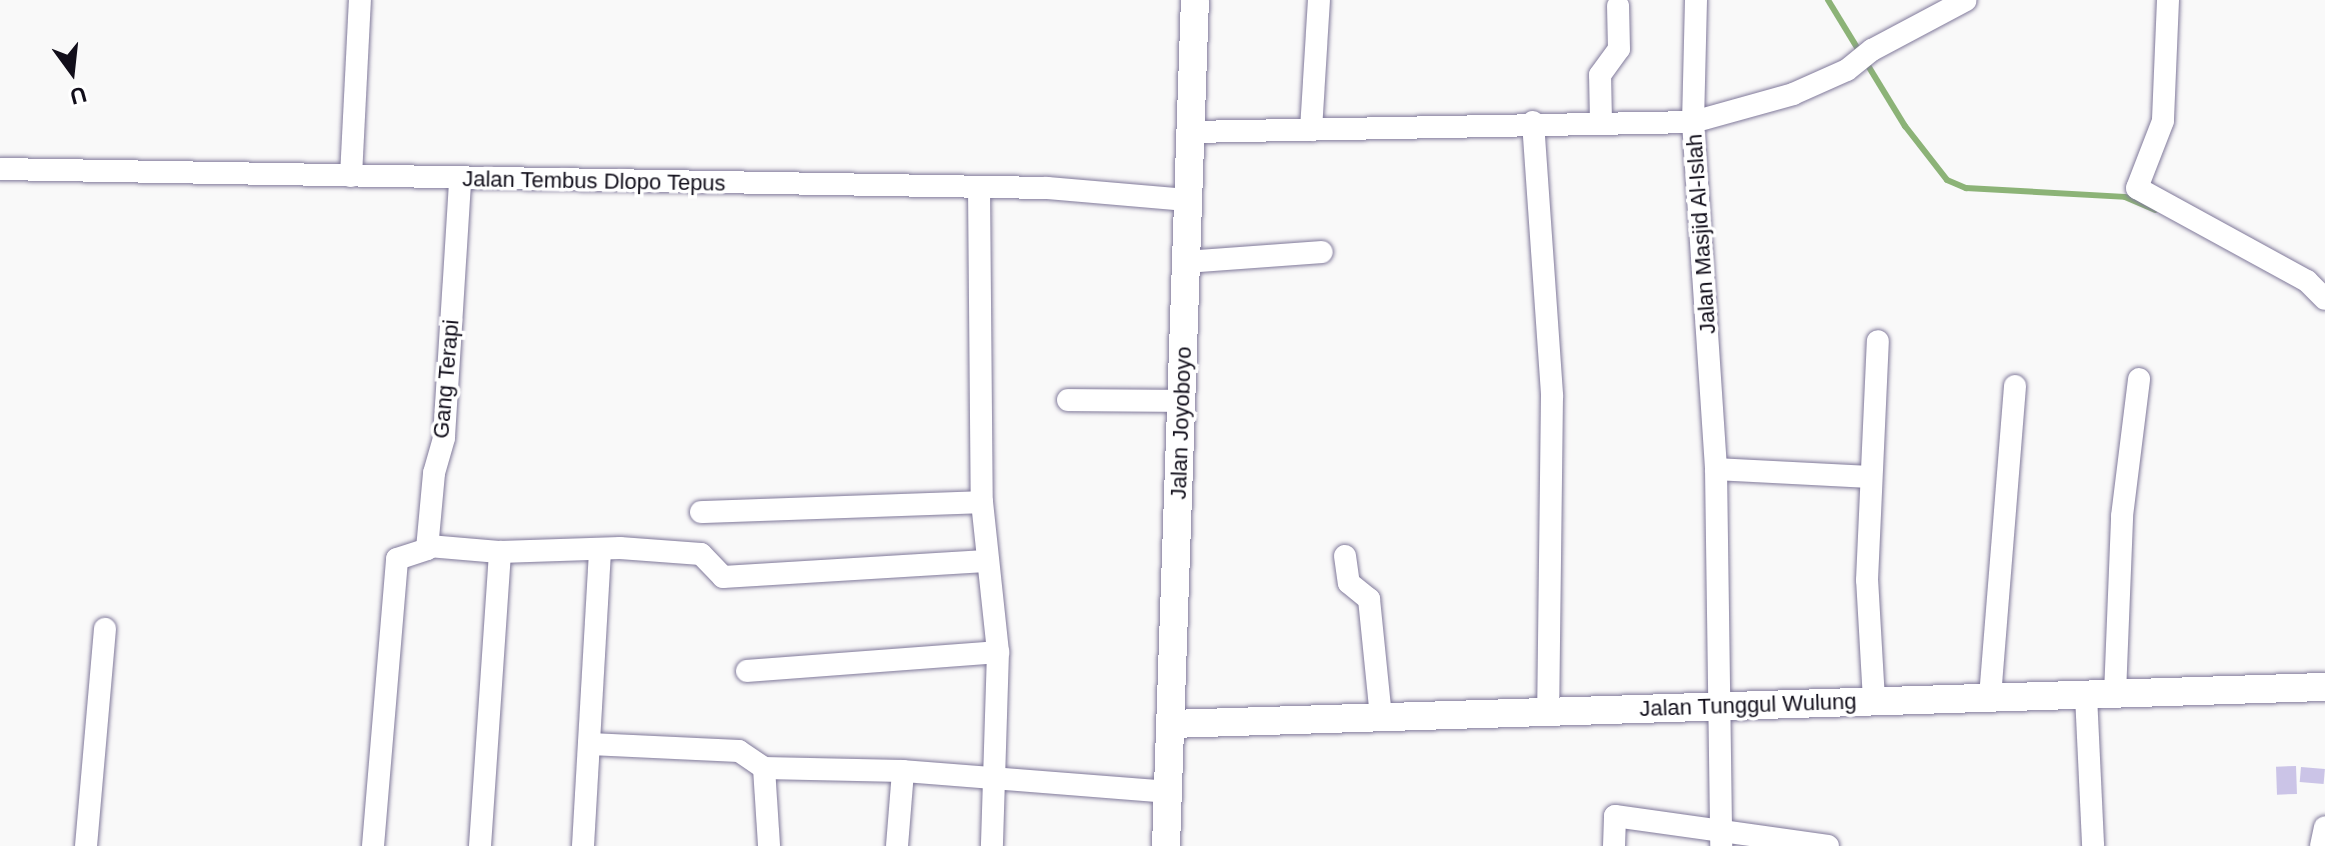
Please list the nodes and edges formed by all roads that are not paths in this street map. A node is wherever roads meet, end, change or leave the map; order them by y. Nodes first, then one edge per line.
1 (360, 0) edge
2 (1195, 0) edge
3 (1319, 0) edge
4 (1696, 0) edge
5 (1966, 0) edge
6 (2168, 0) edge
7 (1618, 6) dead end
8 (1601, 121) junction
9 (1533, 122) junction
10 (1693, 122) junction
11 (1311, 130) junction
12 (1191, 132) junction
13 (0, 169) edge
14 (351, 176) junction
15 (460, 180) junction
16 (979, 187) junction
17 (1187, 200) junction
18 (1322, 252) dead end
19 (1186, 262) junction
20 (2325, 299) edge
21 (1878, 341) dead end
22 (2139, 379) dead end
23 (2015, 386) dead end
24 (1068, 400) dead end
25 (1182, 401) junction
26 (1716, 469) junction
27 (1869, 477) junction
28 (982, 502) junction
29 (701, 512) dead end
30 (428, 546) junction
31 (600, 549) junction
32 (500, 552) junction
33 (1345, 556) dead end
34 (986, 561) junction
35 (105, 629) dead end
36 (998, 652) junction
37 (747, 671) dead end
38 (2325, 687) edge
39 (2115, 694) junction
40 (2086, 695) junction
41 (1990, 697) junction
42 (1874, 700) junction
43 (1719, 707) junction
44 (1548, 712) junction
45 (1381, 717) junction
46 (1171, 724) junction
47 (590, 744) junction
48 (764, 768) junction
49 (903, 771) junction
50 (997, 777) junction
51 (1168, 792) junction
52 (2325, 827) edge
53 (1721, 838) edge
54 (86, 846) edge
55 (373, 846) edge
56 (480, 846) edge
57 (583, 846) edge
58 (769, 846) edge
59 (897, 846) edge
60 (992, 846) edge
61 (1166, 846) edge
62 (1614, 846) edge
63 (1828, 846) edge
64 (2093, 846) edge
65 (2321, 846) edge

1 - 14 street
2 - 12 main road, Jalan Joyoboyo
3 - 11 street
4 - 10 street
5 - 10 street
6 - 20 street
7 - 8 street
8 - 9 street, Jalan Masjid Al-Islah
8 - 10 street, Jalan Masjid Al-Islah
9 - 11 street, Jalan Masjid Al-Islah
9 - 44 street
10 - 26 street, Jalan Masjid Al-Islah
11 - 12 street, Jalan Masjid Al-Islah
12 - 17 main road, Jalan Joyoboyo
13 - 14 street, Jalan Tembus Dlopo Tepus
14 - 15 street, Jalan Tembus Dlopo Tepus
15 - 16 street, Jalan Tembus Dlopo Tepus
15 - 30 street, Gang Terapi
16 - 17 street, Jalan Tembus Dlopo Tepus
16 - 28 street
17 - 19 main road, Jalan Joyoboyo
18 - 19 street
19 - 25 main road, Jalan Joyoboyo
21 - 27 street
22 - 39 street
23 - 41 street
24 - 25 street
25 - 46 main road, Jalan Joyoboyo
26 - 27 street
26 - 43 street, Jalan Masjid Al-Islah
27 - 42 street
28 - 29 street
28 - 34 street
30 - 32 street
30 - 55 street
31 - 32 street
31 - 34 street
31 - 47 street
32 - 56 street
33 - 45 street
34 - 36 street
35 - 54 street
36 - 37 street
36 - 50 street
38 - 39 main road, Jalan Tunggul Wulung
39 - 40 main road, Jalan Tunggul Wulung
40 - 41 main road, Jalan Tunggul Wulung
40 - 64 street
41 - 42 main road, Jalan Tunggul Wulung
42 - 43 main road, Jalan Tunggul Wulung
43 - 44 main road, Jalan Tunggul Wulung
43 - 53 street, Jalan Masjid Al-Islah
44 - 45 main road, Jalan Tunggul Wulung
45 - 46 main road, Jalan Tunggul Wulung
46 - 51 main road, Jalan Joyoboyo
47 - 48 street
47 - 57 street
48 - 49 street
48 - 58 street
49 - 50 street
49 - 59 street
50 - 51 street
50 - 60 street
51 - 61 main road, Jalan Joyoboyo
52 - 65 street
53 - 62 street
53 - 63 street

